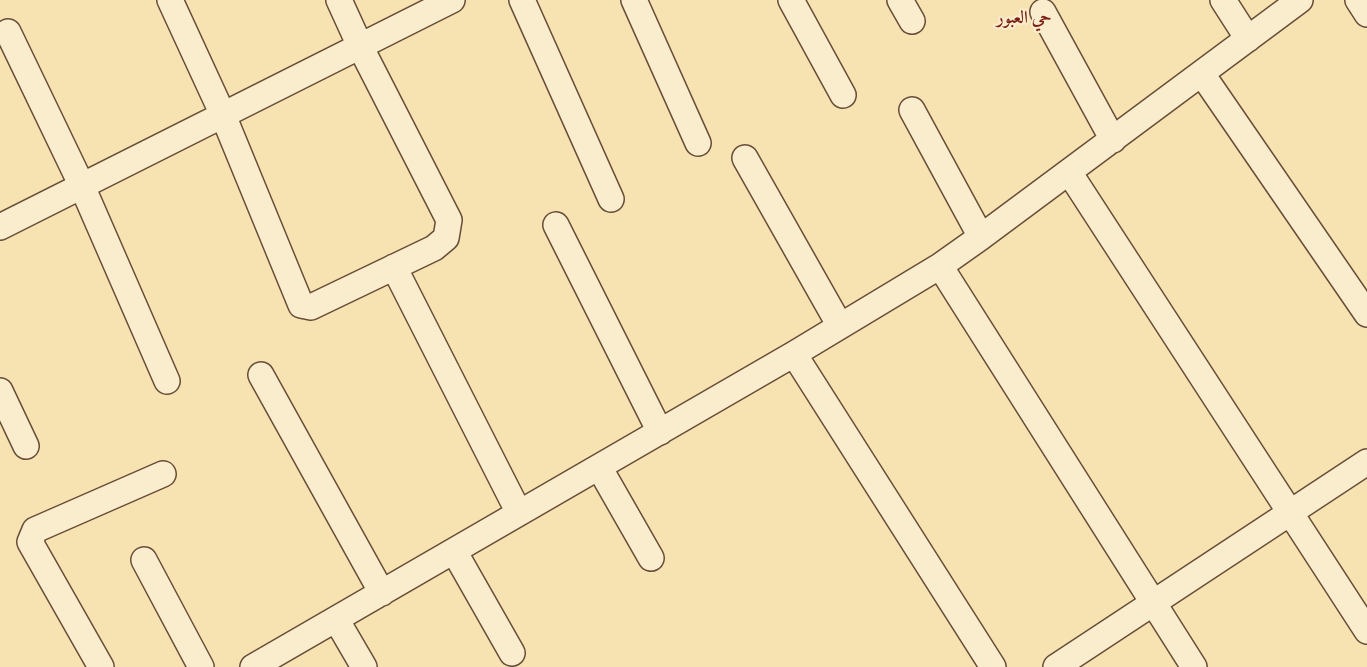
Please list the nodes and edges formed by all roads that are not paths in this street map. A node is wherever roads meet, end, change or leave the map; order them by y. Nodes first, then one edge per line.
1 (170, 0) edge
2 (339, 0) edge
3 (452, 0) edge
4 (522, 0) edge
5 (634, 0) edge
6 (791, 0) edge
7 (1224, 0) edge
8 (1300, 0) edge
9 (1358, 0) edge
10 (1042, 12) dead end
11 (1367, 14) edge
12 (8, 32) dead end
13 (1248, 39) junction
14 (360, 46) junction
15 (1202, 74) junction
16 (843, 95) dead end
17 (912, 110) dead end
18 (223, 115) junction
19 (1113, 140) junction
20 (698, 142) dead end
21 (745, 158) dead end
22 (1069, 172) junction
23 (82, 186) junction
24 (611, 199) dead end
25 (556, 225) dead end
26 (0, 227) edge
27 (982, 237) junction
28 (940, 266) junction
29 (394, 267) junction
30 (1367, 314) edge
31 (840, 326) junction
32 (794, 354) junction
33 (261, 375) dead end
34 (167, 381) dead end
35 (0, 391) edge
36 (660, 432) junction
37 (26, 446) dead end
38 (1367, 462) edge
39 (599, 467) junction
40 (163, 474) dead end
41 (1291, 512) junction
42 (519, 513) junction
43 (454, 551) junction
44 (651, 558) dead end
45 (144, 560) dead end
46 (382, 593) junction
47 (1153, 603) junction
48 (336, 619) junction
49 (1367, 631) edge
50 (512, 653) dead end
51 (101, 667) edge
52 (201, 667) edge
53 (253, 667) edge
54 (364, 667) edge
55 (994, 667) edge
56 (1056, 667) edge
57 (1194, 667) edge

1 - 18 street
2 - 14 street
3 - 14 street
4 - 24 street
5 - 20 street
6 - 16 street
7 - 13 street
8 - 13 street
9 - 11 street
10 - 19 street
12 - 23 street
13 - 15 street
14 - 18 street
14 - 29 street
15 - 19 street
15 - 30 street
17 - 27 street
18 - 23 street
18 - 29 street
19 - 22 street
21 - 31 street
22 - 27 street
22 - 41 street
23 - 26 street
23 - 34 street
25 - 36 street
27 - 28 street
28 - 31 street
28 - 47 street
29 - 42 street
31 - 32 street
32 - 36 street
32 - 55 street
33 - 46 street
35 - 37 street
36 - 39 street
38 - 41 street
39 - 42 street
39 - 44 street
40 - 51 street
41 - 47 street
41 - 49 street
42 - 43 street
43 - 46 street
43 - 50 street
45 - 52 street
46 - 48 street
47 - 56 street
47 - 57 street
48 - 53 street
48 - 54 street

